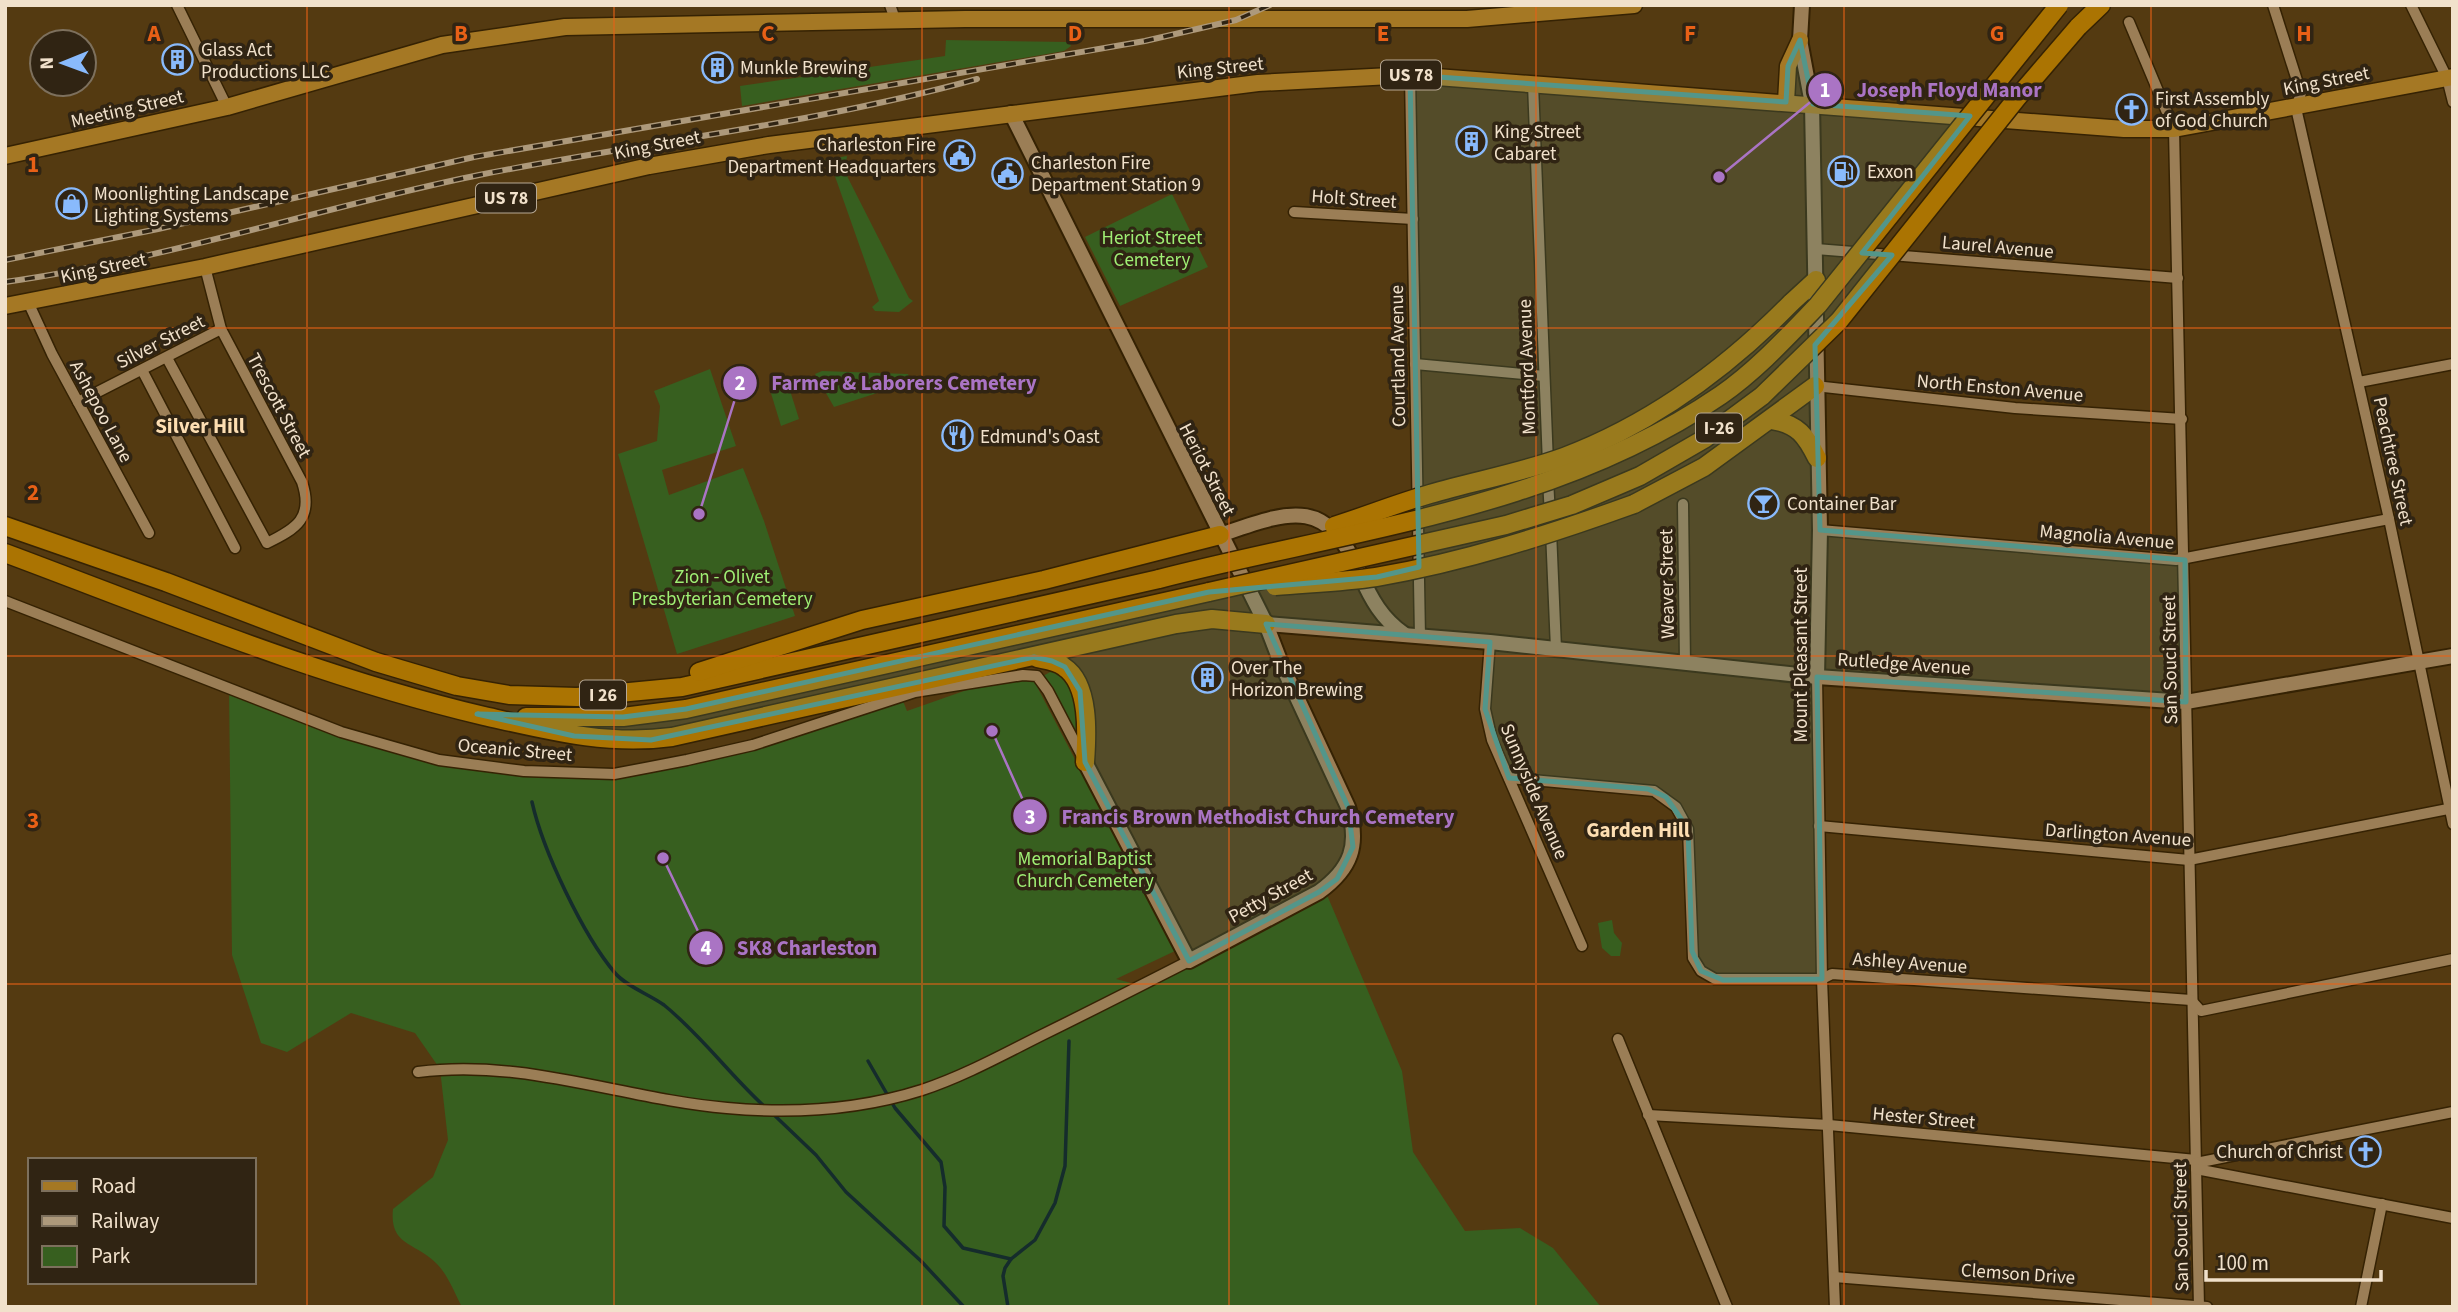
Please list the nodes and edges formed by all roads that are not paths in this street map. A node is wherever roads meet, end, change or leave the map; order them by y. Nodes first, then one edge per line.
1 (177, 5) edge
2 (890, 5) edge
3 (1634, 5) edge
4 (1802, 5) edge
5 (2059, 5) edge
6 (2094, 5) edge
7 (2101, 5) edge
8 (2273, 5) edge
9 (2411, 5) edge
10 (964, 12) edge
11 (1045, 13) edge
12 (1182, 13) edge
13 (896, 22) junction
14 (2129, 22) dead end
15 (2078, 27) junction
16 (1800, 40) junction
17 (1410, 75) junction
18 (2450, 78) edge
19 (1533, 84) junction
20 (1786, 102) junction
21 (2453, 102) edge
22 (1812, 104) junction
23 (227, 107) junction
24 (2296, 107) junction
25 (1011, 113) junction
26 (2174, 129) junction
27 (5, 156) edge
28 (1294, 212) dead end
29 (1413, 219) junction
30 (1816, 249) junction
31 (205, 267) junction
32 (2178, 278) junction
33 (1816, 279) junction
34 (29, 303) junction
35 (5, 306) edge
36 (221, 329) junction
37 (167, 358) junction
38 (2453, 364) edge
39 (1415, 365) junction
40 (142, 370) junction
41 (1544, 376) junction
42 (2359, 382) junction
43 (1815, 386) junction
44 (78, 402) junction
45 (2182, 419) junction
46 (1772, 420) junction
47 (1817, 458) junction
48 (1683, 504) dead end
49 (2389, 519) junction
50 (5, 526) edge
51 (1820, 530) junction
52 (149, 533) dead end
53 (1220, 535) junction
54 (235, 548) dead end
55 (5, 553) edge
56 (1248, 556) junction
57 (2185, 560) junction
58 (1159, 579) joint
59 (1209, 592) junction
60 (5, 601) edge
61 (1170, 601) joint
62 (1266, 624) junction
63 (1412, 636) junction
64 (1490, 642) junction
65 (1556, 649) junction
66 (2453, 656) edge
67 (1034, 657) junction
68 (1685, 663) junction
69 (2420, 663) junction
70 (1817, 677) junction
71 (577, 697) junction
72 (2186, 702) junction
73 (477, 714) junction
74 (1085, 762) junction
75 (1509, 778) junction
76 (2451, 808) edge
77 (2453, 824) edge
78 (1819, 827) junction
79 (1353, 847) joint
80 (2189, 860) junction
81 (1582, 946) dead end
82 (2453, 960) edge
83 (1189, 961) junction
84 (1822, 979) junction
85 (2190, 1000) junction
86 (1618, 1039) dead end
87 (418, 1072) dead end
88 (2453, 1112) edge
89 (1648, 1115) junction
90 (1829, 1125) junction
91 (2196, 1164) junction
92 (2382, 1204) junction
93 (2453, 1218) edge
94 (1834, 1277) junction
95 (2202, 1306) edge
96 (1727, 1307) edge
97 (1835, 1307) edge
98 (2361, 1307) edge

1 - 23 street
2 - 13 street
3 - 12 main road, Meeting Street
4 - 16 main road, Mount Pleasant Street
5 - 56 highway, I-26, bridge
6 - 15 highway, I-26
7 - 15 highway
8 - 24 street, Peachtree Street
9 - 18 street
10 - 11 main road, Meeting Street
10 - 13 main road, Meeting Street
11 - 12 main road, Meeting Street
13 - 23 main road, Meeting Street
14 - 26 street, San Souci Street
15 - 59 highway, I-26, bridge
16 - 20 main road
16 - 22 main road, Mount Pleasant Street
17 - 19 main road, King Street / US 78
17 - 25 main road, King Street / US 78
17 - 29 street, Courtland Avenue
18 - 21 street
18 - 24 main road, King Street / US 78
19 - 20 main road, King Street / US 78
19 - 41 street, Montford Avenue
20 - 22 main road, King Street / US 78
22 - 26 main road, King Street / US 78
22 - 30 main road, Mount Pleasant Street
23 - 27 main road, Meeting Street
24 - 26 main road, King Street / US 78
24 - 42 street, Peachtree Street
25 - 31 main road, King Street / US 78
25 - 53 main road, Heriot Street
26 - 32 street, San Souci Street
28 - 29 street, Holt Street
29 - 39 street, Courtland Avenue
30 - 32 street, Laurel Avenue
30 - 33 main road, Mount Pleasant Street
31 - 34 main road, King Street / US 78
31 - 36 street, Trescott Street
32 - 45 street, San Souci Street
33 - 43 main road, Mount Pleasant Street
33 - 56 highway, bridge
34 - 35 main road, King Street / US 78
34 - 44 street, Ashepoo Lane
36 - 37 street, Silver Street
36 - 37 street, Trescott Street
37 - 40 street, Silver Street
38 - 42 street
39 - 41 street
39 - 63 street, Courtland Avenue
40 - 44 street, Silver Street
40 - 54 street
41 - 65 street, Montford Avenue
42 - 49 street, Peachtree Street
43 - 45 street, North Enston Avenue
43 - 46 highway
43 - 47 main road, Mount Pleasant Street
44 - 52 street, Ashepoo Lane
45 - 57 street, San Souci Street
46 - 47 highway
46 - 59 highway, bridge
47 - 51 main road, Mount Pleasant Street
48 - 68 street, Weaver Street
49 - 57 street, Magnolia Avenue
49 - 69 street, Peachtree Street
50 - 71 highway, I 26
51 - 57 street, Magnolia Avenue
51 - 70 main road, Mount Pleasant Street
53 - 62 main road, Heriot Street
53 - 63 main road
53 - 71 highway
55 - 73 highway, I 26
56 - 58 highway, I-26, bridge
57 - 72 street, San Souci Street
58 - 71 highway, I 26
59 - 61 highway, I-26
60 - 74 street, Oceanic Street
61 - 73 highway, I 26
62 - 63 main road, Rutledge Avenue
62 - 67 highway
62 - 79 main road, Heriot Street
63 - 64 main road, Rutledge Avenue
64 - 65 main road, Rutledge Avenue
64 - 75 street, Sunnyside Avenue
65 - 68 main road, Rutledge Avenue
66 - 69 main road, Rutledge Avenue
67 - 73 highway
67 - 74 highway
68 - 70 main road, Rutledge Avenue
69 - 72 main road, Rutledge Avenue
69 - 76 street, Peachtree Street
70 - 72 main road, Rutledge Avenue
70 - 78 street, Mount Pleasant Street
72 - 80 street, San Souci Street
74 - 83 main road
75 - 81 street, Sunnyside Avenue
75 - 84 street, Ashley Avenue
76 - 77 street, Peachtree Street
76 - 80 street, Darlington Avenue
78 - 80 street, Darlington Avenue
78 - 84 street, Mount Pleasant Street
79 - 83 main road, Petty Street
80 - 85 street, San Souci Street
82 - 85 street, Ashley Avenue
83 - 87 street
84 - 85 street, Ashley Avenue
84 - 90 street, Mount Pleasant Street
85 - 91 street, San Souci Street
86 - 89 street
88 - 91 street
89 - 90 street, Hester Street
89 - 96 street
90 - 91 street, Hester Street
90 - 94 street, Mount Pleasant Street
91 - 92 street, Hester Street
91 - 95 street, San Souci Street
92 - 93 street, Hester Street
92 - 98 street
94 - 95 street, Clemson Drive
94 - 97 street, Mount Pleasant Street

